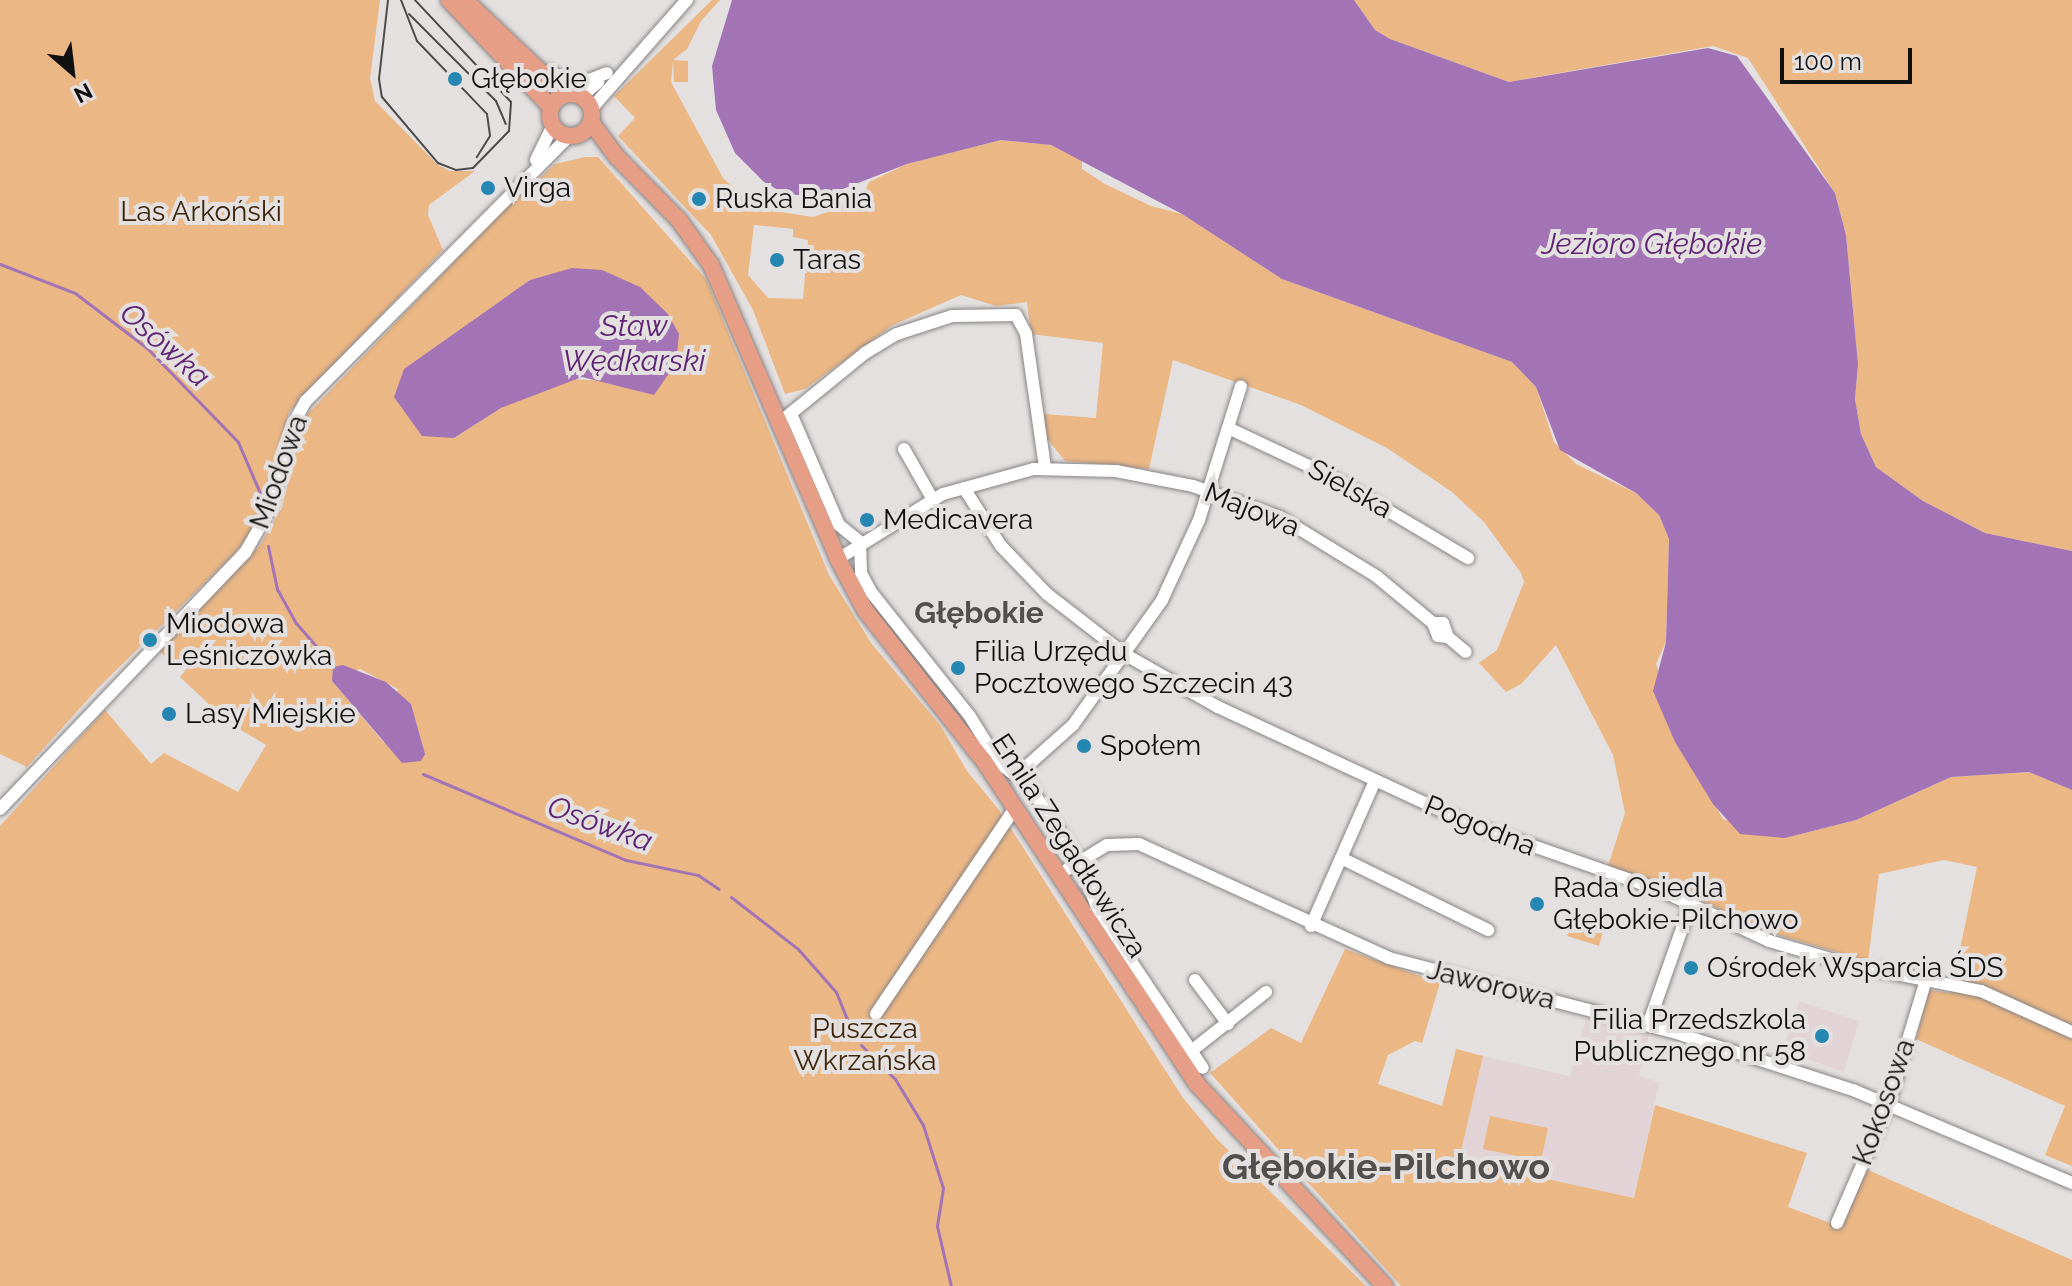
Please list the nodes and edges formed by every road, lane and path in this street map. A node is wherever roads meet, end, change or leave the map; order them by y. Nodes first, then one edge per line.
1 (449, 0) edge
2 (465, 0) edge
3 (687, 0) edge
4 (666, 21) junction
5 (500, 33) junction
6 (607, 73) junction
7 (582, 106) junction
8 (551, 107) junction
9 (553, 125) junction
10 (572, 137) junction
11 (616, 156) junction
12 (528, 174) junction
13 (1241, 386) dead end
14 (786, 417) junction
15 (1228, 428) junction
16 (904, 449) dead end
17 (1045, 468) junction
18 (964, 488) junction
19 (1209, 491) junction
20 (932, 498) junction
21 (860, 542) junction
22 (836, 555) junction
23 (1468, 558) dead end
24 (1466, 652) dead end
25 (1126, 655) junction
26 (1017, 775) junction
27 (1375, 781) junction
28 (1015, 808) junction
29 (0, 809) edge
30 (1341, 858) junction
31 (1079, 860) junction
32 (1058, 875) junction
33 (1691, 903) junction
34 (1311, 926) junction
35 (1488, 930) dead end
36 (1195, 980) dead end
37 (1926, 980) junction
38 (1266, 992) dead end
39 (876, 1014) dead end
40 (1228, 1024) junction
41 (1648, 1025) junction
42 (2072, 1032) edge
43 (1190, 1052) junction
44 (1203, 1068) dead end
45 (1889, 1103) junction
46 (2072, 1183) edge
47 (1837, 1223) dead end
48 (1385, 1286) edge

1 - 8 main road
2 - 5 main road, Emila Zegadłowicza
3 - 4 street
4 - 6 street
4 - 7 street
5 - 6 street
5 - 7 main road, Emila Zegadłowicza
6 - 7 street
7 - 8 main road
7 - 10 main road
7 - 11 main road, Emila Zegadłowicza
8 - 9 main road
9 - 10 main road, Emila Zegadłowicza
9 - 12 street, Miodowa
10 - 11 main road, Emila Zegadłowicza
10 - 12 street, Miodowa
11 - 14 main road, Emila Zegadłowicza
12 - 29 street, Miodowa
13 - 15 street
14 - 17 street
14 - 21 street
14 - 22 main road, Emila Zegadłowicza
15 - 19 street
15 - 23 street, Sielska
16 - 20 street
17 - 18 street, Majowa
17 - 19 street, Majowa
18 - 20 street, Majowa
18 - 25 street, Pogodna
19 - 24 street, Majowa
19 - 25 street
20 - 21 street, Majowa
21 - 22 street, Majowa
21 - 26 street
22 - 28 main road, Emila Zegadłowicza
25 - 26 street
25 - 27 street, Pogodna
26 - 31 street
27 - 30 street
27 - 33 street, Pogodna
28 - 32 main road, Emila Zegadłowicza
28 - 39 street
30 - 34 street
30 - 35 street
31 - 32 street, Jaworowa
31 - 34 street, Jaworowa
31 - 43 street
32 - 48 main road, Emila Zegadłowicza
33 - 37 street, Pogodna
33 - 41 street
34 - 41 street, Jaworowa
36 - 40 street
37 - 42 street, Pogodna
37 - 45 street, Kokosowa
38 - 40 street
40 - 43 street
41 - 45 street, Jaworowa
43 - 44 street
45 - 46 street, Jaworowa
45 - 47 street, Kokosowa

